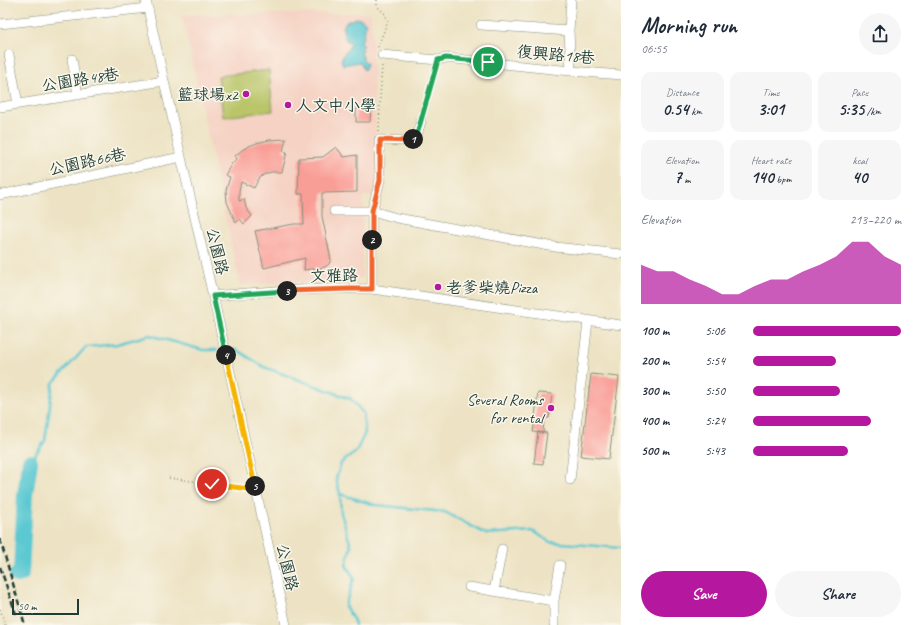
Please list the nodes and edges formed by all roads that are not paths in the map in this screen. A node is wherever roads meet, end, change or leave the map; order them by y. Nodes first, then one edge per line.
1 (571, 0) edge
2 (147, 4) edge
3 (0, 24) edge
4 (481, 25) dead end
5 (569, 31) junction
6 (8, 55) dead end
7 (382, 55) road end
8 (72, 59) dead end
9 (571, 71) junction
10 (621, 75) edge
11 (164, 81) junction
12 (78, 95) junction
13 (18, 104) junction
14 (0, 107) edge
15 (421, 121) road end
16 (181, 157) junction
17 (0, 195) edge
18 (334, 211) dead end
19 (372, 211) junction
20 (621, 254) edge
21 (372, 289) junction
22 (213, 296) junction
23 (588, 321) junction
24 (621, 325) edge
25 (570, 480) dead end
26 (502, 549) dead end
27 (560, 565) dead end
28 (469, 587) dead end
29 (494, 590) junction
30 (554, 601) junction
31 (286, 625) edge
32 (554, 625) edge

1 - 5 street
2 - 3 street
2 - 11 street, 公園路
4 - 5 street
5 - 9 street
6 - 13 street
7 - 9 street, 復興路18巷
8 - 12 street
9 - 10 street, 復興路18巷
11 - 12 street, 公園路48巷
11 - 16 street, 公園路
12 - 13 street, 公園路48巷
13 - 14 street, 公園路48巷
15 - 19 street
16 - 17 street, 公園路66巷
16 - 22 street, 公園路
18 - 19 street
19 - 20 street
19 - 21 street
21 - 22 street, 文雅路
21 - 23 street, 文雅路
22 - 31 street, 公園路
23 - 24 street, 文雅路
23 - 25 street
26 - 29 street
27 - 30 street
28 - 29 street
29 - 30 street
30 - 32 street

